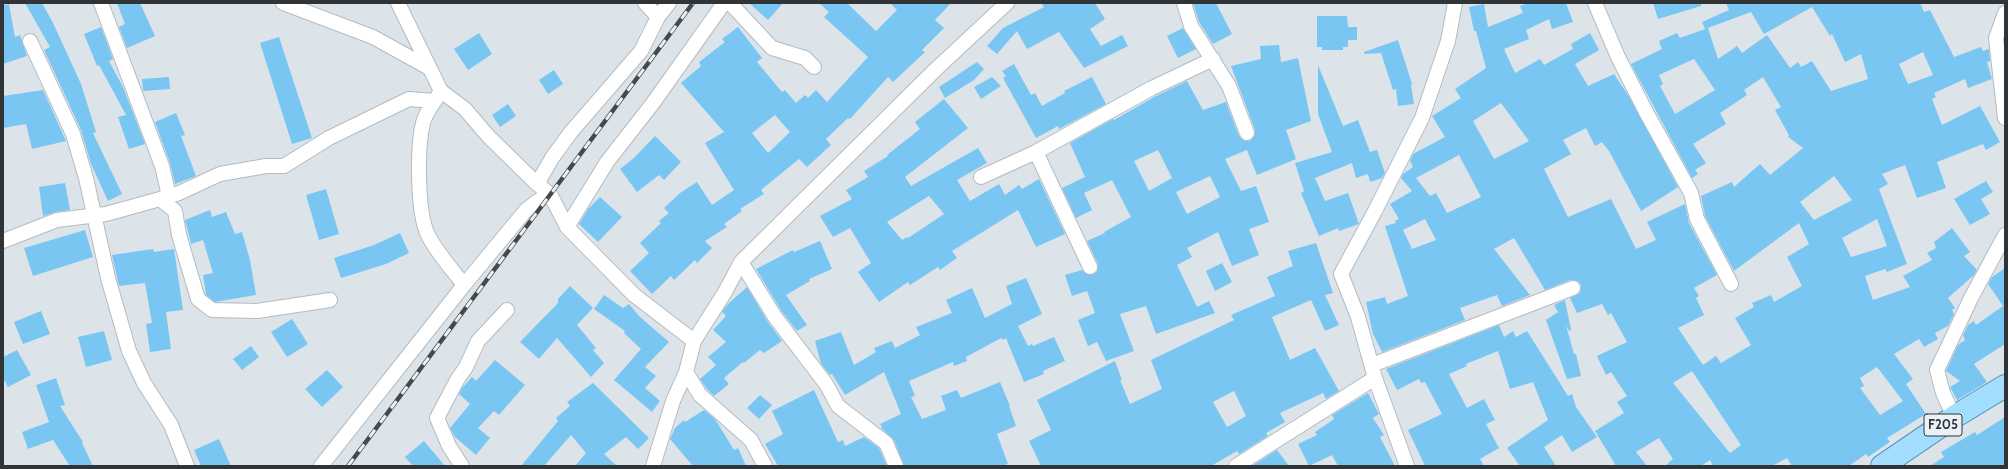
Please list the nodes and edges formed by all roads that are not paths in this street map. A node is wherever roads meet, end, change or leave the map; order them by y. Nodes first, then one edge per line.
1 (101, 3) edge
2 (283, 3) edge
3 (398, 3) edge
4 (645, 3) edge
5 (669, 3) edge
6 (724, 3) edge
7 (730, 3) edge
8 (1007, 3) edge
9 (1184, 3) edge
10 (1456, 3) edge
11 (1595, 3) edge
12 (2005, 13) edge
13 (658, 17) junction
14 (30, 41) dead end
15 (1213, 59) junction
16 (814, 67) dead end
17 (429, 68) junction
18 (438, 96) junction
19 (2005, 118) edge
20 (1247, 133) dead end
21 (1036, 152) junction
22 (981, 176) dead end
23 (537, 184) junction
24 (549, 193) junction
25 (165, 198) junction
26 (94, 216) junction
27 (566, 227) junction
28 (2005, 235) edge
29 (3, 242) edge
30 (741, 262) junction
31 (1090, 267) dead end
32 (1731, 284) dead end
33 (464, 285) junction
34 (1573, 288) dead end
35 (330, 300) dead end
36 (507, 310) dead end
37 (694, 340) junction
38 (686, 372) junction
39 (1374, 372) junction
40 (2005, 386) edge
41 (2005, 402) edge
42 (1954, 417) junction
43 (187, 466) edge
44 (321, 466) edge
45 (462, 466) edge
46 (653, 466) edge
47 (765, 466) edge
48 (896, 466) edge
49 (1236, 466) edge
50 (1407, 466) edge
51 (1882, 466) edge
52 (1907, 466) edge

1 - 25 street
2 - 17 street
3 - 17 street
4 - 13 street
5 - 13 street
6 - 27 street
7 - 16 street
8 - 30 street
9 - 15 street
10 - 39 street
11 - 32 street
12 - 19 street
13 - 23 street
14 - 26 street
15 - 20 street
15 - 21 street
17 - 18 street
18 - 23 street
18 - 25 street
18 - 33 street
21 - 22 street
21 - 31 street
23 - 24 street
24 - 27 street
24 - 33 street
25 - 26 street
25 - 35 street
26 - 29 street
26 - 43 street
27 - 37 street
28 - 42 street
30 - 37 street
30 - 48 street
33 - 44 street
34 - 39 street
36 - 45 street
37 - 38 street
38 - 46 street
38 - 47 street
39 - 49 street
39 - 50 street
40 - 42 main road, F205
41 - 52 main road, F205
42 - 51 main road, F205

